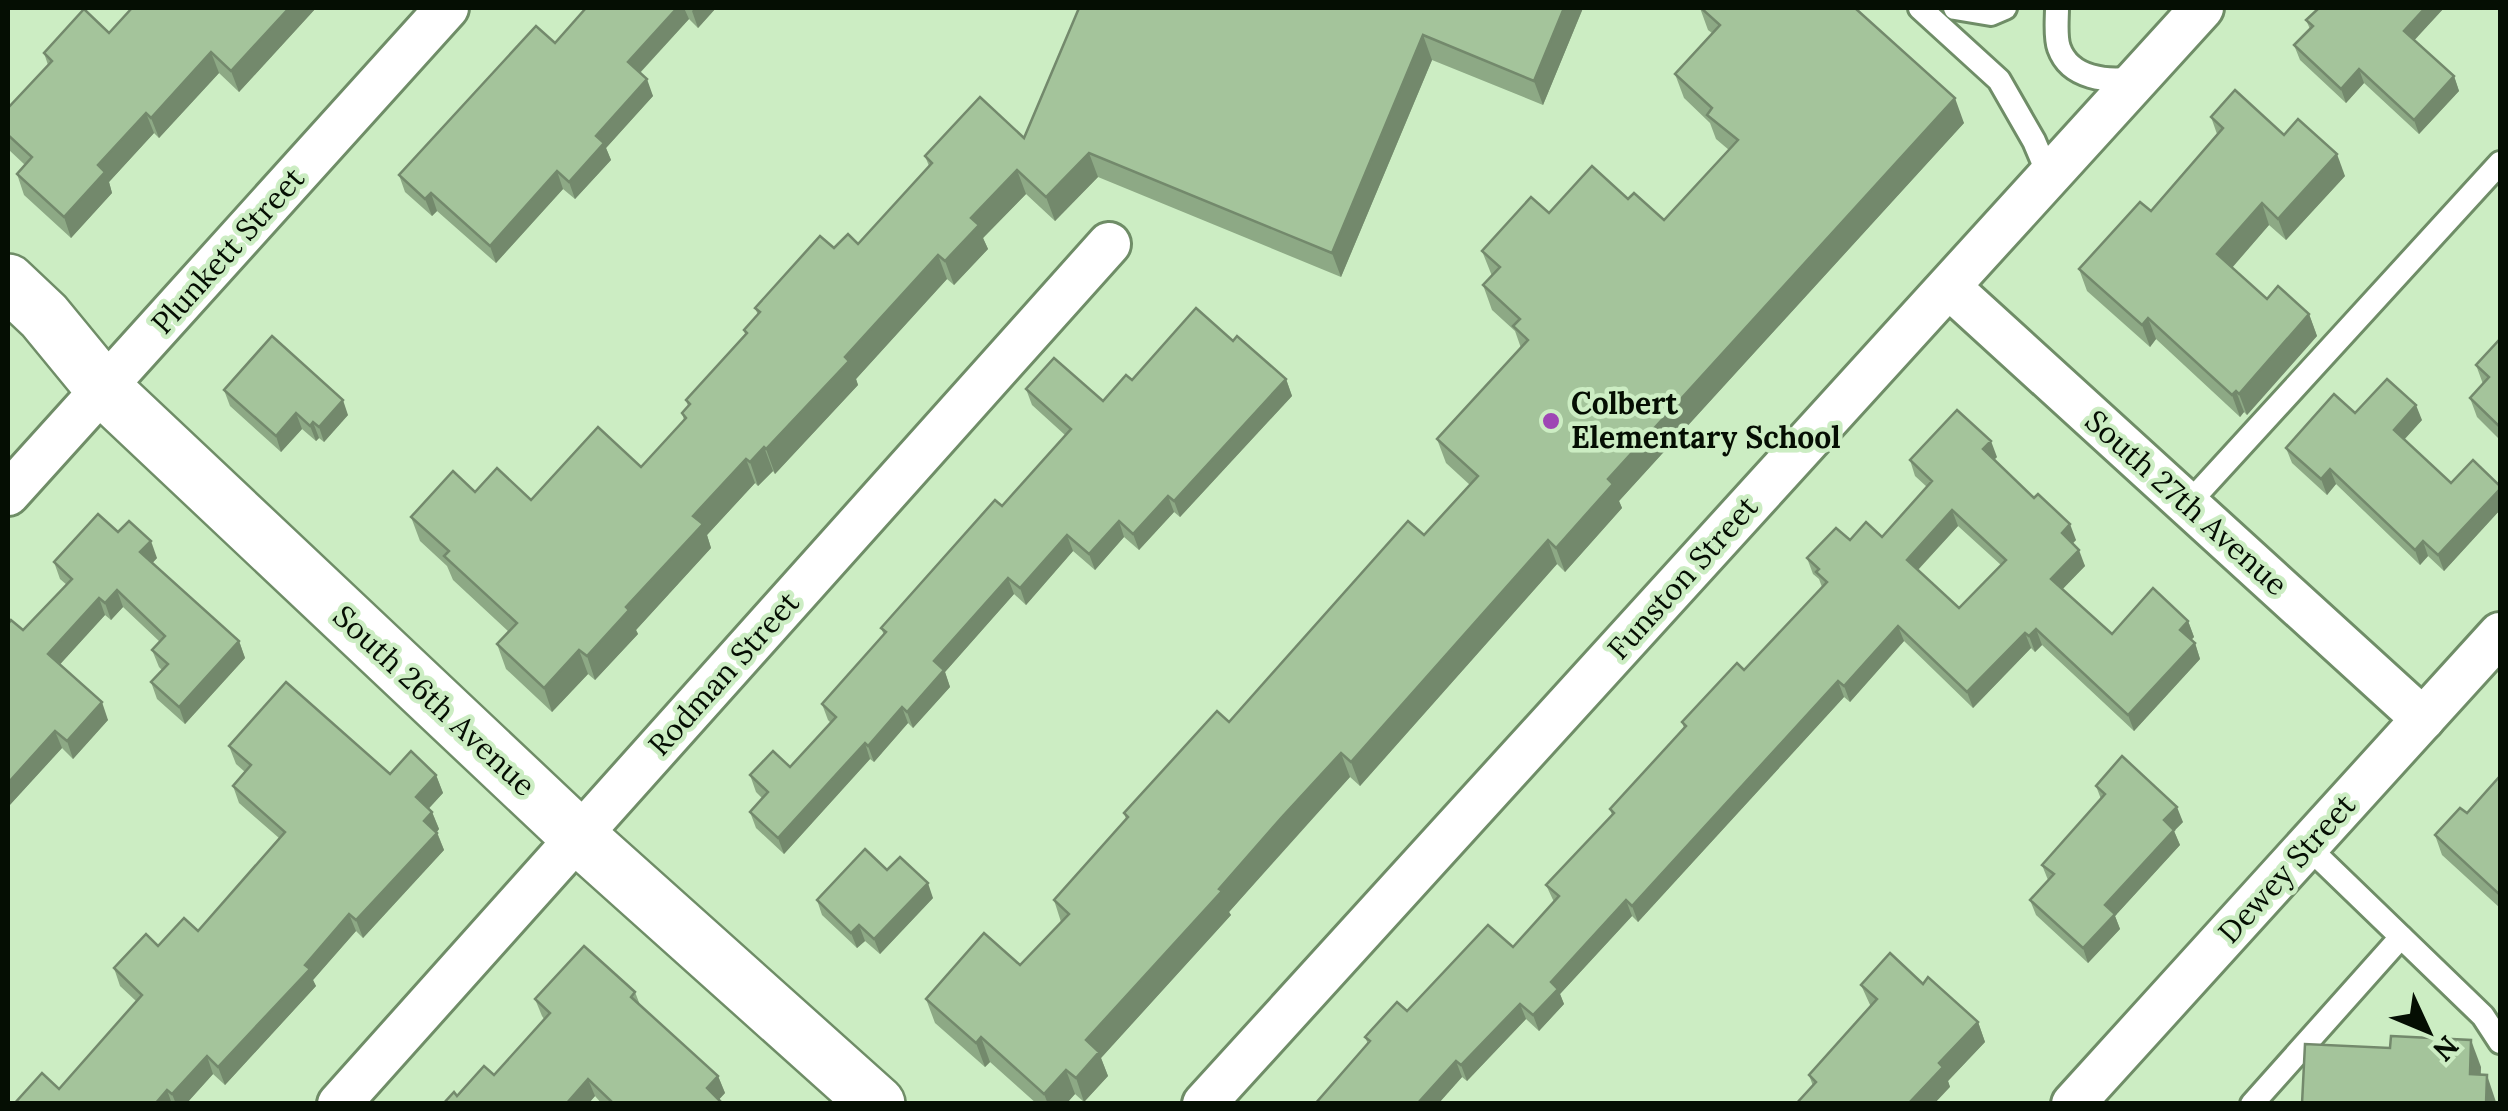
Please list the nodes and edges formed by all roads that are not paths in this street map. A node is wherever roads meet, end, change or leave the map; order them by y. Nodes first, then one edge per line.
1 (447, 8) edge
2 (1920, 8) edge
3 (1955, 8) edge
4 (2005, 8) edge
5 (2057, 8) edge
6 (2202, 8) edge
7 (2138, 78) junction
8 (2500, 163) edge
9 (2049, 176) junction
10 (1109, 244) dead end
11 (8, 282) edge
12 (1948, 287) junction
13 (104, 389) junction
14 (8, 494) edge
15 (2188, 504) junction
16 (2500, 634) edge
17 (2424, 719) junction
18 (578, 836) junction
19 (2307, 846) junction
20 (2402, 938) junction
21 (2500, 1042) edge
22 (339, 1104) edge
23 (878, 1104) edge
24 (1204, 1104) edge
25 (2073, 1104) edge
26 (2252, 1104) edge

1 - 13 street, Plunkett Street
2 - 9 lane
3 - 4 lane
5 - 7 lane
6 - 7 street, Funston Street
7 - 9 street, Funston Street
8 - 15 lane
9 - 12 street, Funston Street
10 - 18 street, Rodman Street
11 - 13 street, South 26th Avenue
12 - 15 street, South 27th Avenue
12 - 24 street, Funston Street
13 - 14 street, Plunkett Street
13 - 18 street, South 26th Avenue
15 - 17 street, South 27th Avenue
16 - 17 street, Dewey Street
17 - 19 street, Dewey Street
18 - 22 street, Rodman Street
18 - 23 street, South 26th Avenue
19 - 20 lane
19 - 25 street, Dewey Street
20 - 21 lane
20 - 26 lane

